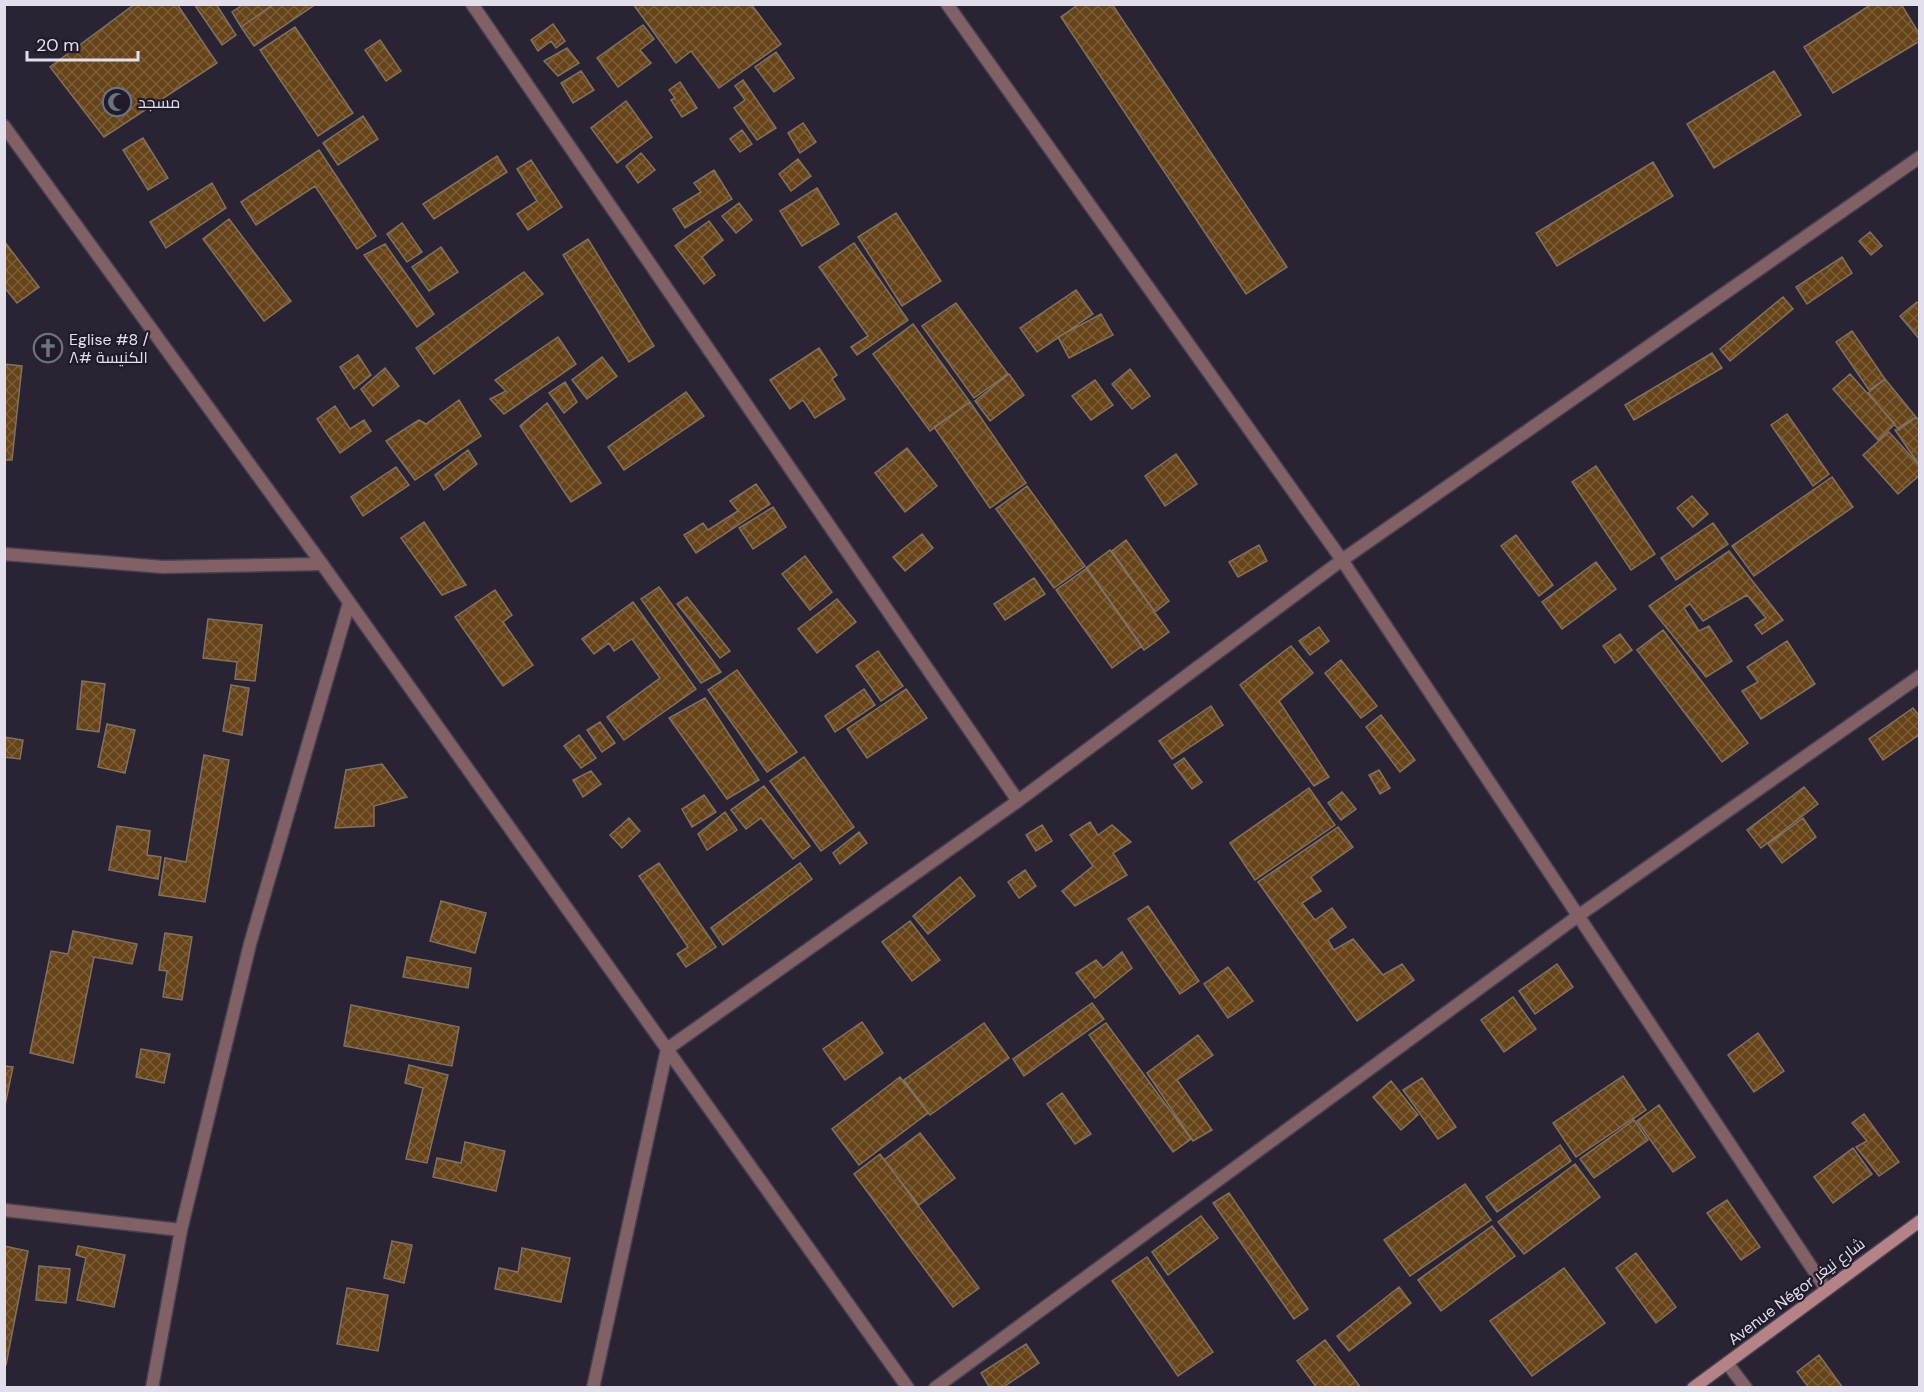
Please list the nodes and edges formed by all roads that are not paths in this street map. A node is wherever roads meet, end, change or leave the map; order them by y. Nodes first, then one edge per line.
1 (472, 4) edge
2 (947, 4) edge
3 (4, 126) edge
4 (1920, 157) edge
5 (4, 554) edge
6 (1342, 560) junction
7 (322, 564) junction
8 (349, 603) junction
9 (1920, 676) edge
10 (1018, 801) junction
11 (1578, 916) junction
12 (667, 1049) junction
13 (4, 1210) edge
14 (1920, 1221) edge
15 (181, 1230) junction
16 (1826, 1288) junction
17 (1727, 1363) junction
18 (152, 1388) edge
19 (593, 1388) edge
20 (908, 1388) edge
21 (935, 1388) edge
22 (1693, 1388) edge
23 (1746, 1388) edge

1 - 10 street
2 - 6 street
3 - 7 street
4 - 6 street
5 - 7 street
6 - 10 street
6 - 11 street
7 - 8 street
8 - 12 street
8 - 15 street
9 - 11 street
10 - 12 street
11 - 16 street
11 - 21 street
12 - 19 street
12 - 20 street
13 - 15 street
14 - 16 main road, Avenue Négor شارع نيغر
15 - 18 street
16 - 17 main road, Avenue Négor شارع نيغر
17 - 22 main road, Avenue Négor شارع نيغر
17 - 23 street

